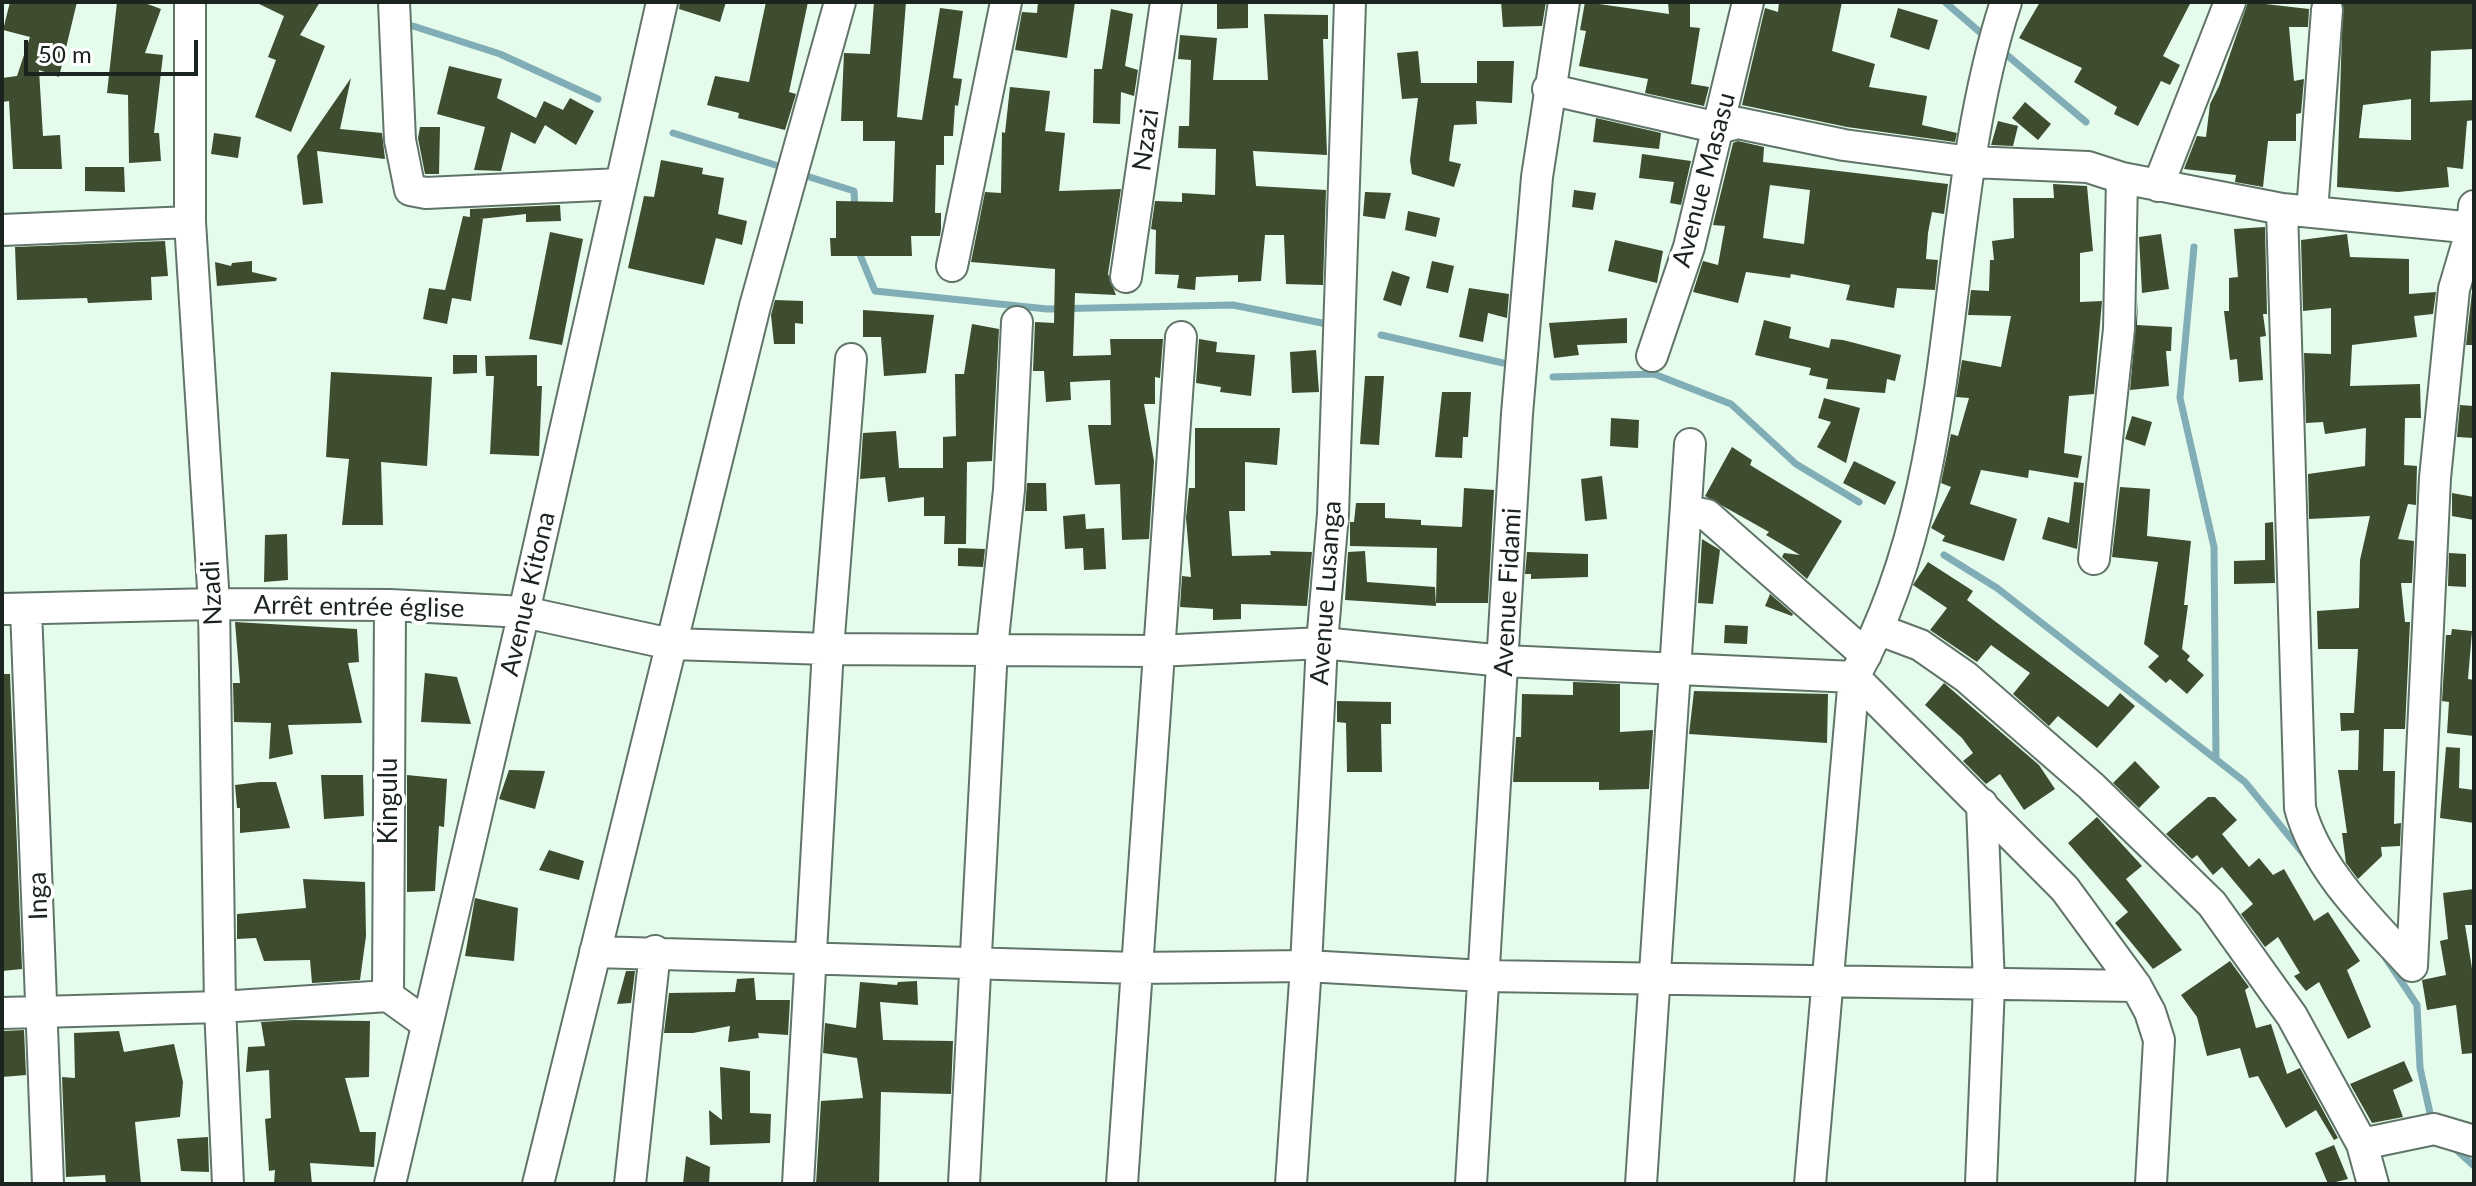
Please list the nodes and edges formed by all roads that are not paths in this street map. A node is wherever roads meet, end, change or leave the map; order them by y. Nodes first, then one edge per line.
1 (190, 2) edge
2 (394, 2) edge
3 (662, 2) edge
4 (840, 2) edge
5 (1006, 2) edge
6 (1166, 2) edge
7 (1350, 2) edge
8 (1564, 2) edge
9 (1748, 2) edge
10 (2230, 2) edge
11 (2327, 10) dead end
12 (2002, 13) edge
13 (1548, 89) junction
14 (1719, 128) junction
15 (1971, 162) junction
16 (2122, 178) junction
17 (620, 184) junction
18 (2158, 186) junction
19 (2297, 210) junction
20 (2473, 221) edge
21 (190, 222) junction
22 (2, 230) edge
23 (952, 266) dead end
24 (1126, 277) dead end
25 (1017, 322) dead end
26 (1181, 337) dead end
27 (1652, 356) dead end
28 (851, 359) dead end
29 (1690, 444) dead end
30 (1687, 511) junction
31 (2094, 559) dead end
32 (214, 604) junction
33 (390, 605) junction
34 (14, 609) edge
35 (524, 612) junction
36 (1322, 643) junction
37 (671, 644) junction
38 (992, 648) junction
39 (828, 649) junction
40 (1157, 651) junction
41 (1867, 654) junction
42 (1504, 661) junction
43 (1676, 667) junction
44 (1982, 804) junction
45 (655, 951) junction
46 (595, 952) junction
47 (811, 959) junction
48 (976, 965) junction
49 (1306, 966) junction
50 (1136, 968) junction
51 (1484, 976) junction
52 (1655, 977) junction
53 (1827, 979) junction
54 (1989, 985) junction
55 (2136, 986) junction
56 (388, 996) junction
57 (220, 1007) junction
58 (2, 1013) edge
59 (42, 1013) junction
60 (427, 1024) junction
61 (2474, 1141) edge
62 (2362, 1144) junction
63 (48, 1184) edge
64 (228, 1184) edge
65 (390, 1184) edge
66 (538, 1184) edge
67 (630, 1184) edge
68 (798, 1184) edge
69 (964, 1184) edge
70 (1122, 1184) edge
71 (1291, 1184) edge
72 (1471, 1184) edge
73 (1641, 1184) edge
74 (1810, 1184) edge
75 (1981, 1184) edge
76 (2151, 1184) edge
77 (2373, 1184) edge

1 - 21 street, Nzadi
2 - 17 street
3 - 17 street, Avenue Kitona
4 - 37 street
5 - 23 street
6 - 24 street, Nzazi
7 - 36 street, Avenue Lusanga
8 - 13 street, Avenue Fidami
9 - 14 street, Avenue Masasu
10 - 18 street
11 - 19 street
12 - 15 street
13 - 14 street
13 - 42 street, Avenue Fidami
14 - 15 street
14 - 27 street, Avenue Masasu
15 - 16 street
15 - 41 street
16 - 18 street
16 - 31 street
17 - 35 street, Avenue Kitona
18 - 19 street
19 - 20 street
19 - 20 street
21 - 22 street
21 - 32 street, Nzadi
25 - 38 street
26 - 40 street
28 - 39 street
29 - 30 street
30 - 41 street
30 - 43 street
32 - 33 street, Arrêt entrée église
32 - 34 street, Arrêt entrée église
32 - 57 street, Nzadi
33 - 35 street, Arrêt entrée église
33 - 56 street, Kingulu
34 - 59 street, Inga
35 - 37 street, Arrêt entrée église
35 - 60 street, Avenue Kitona
36 - 40 street, Arrêt entrée église
36 - 42 street, Arrêt entrée église
36 - 49 street, Avenue Lusanga
37 - 39 street, Arrêt entrée église
37 - 46 street
38 - 39 street, Arrêt entrée église
38 - 40 street, Arrêt entrée église
38 - 48 street
39 - 47 street
40 - 50 street
41 - 43 street, Arrêt entrée église
41 - 44 street
41 - 53 street
41 - 62 street
42 - 43 street, Arrêt entrée église
42 - 51 street, Avenue Fidami
43 - 52 street
44 - 54 street
44 - 55 street
45 - 46 street
45 - 47 street
45 - 67 street
46 - 66 street
47 - 48 street
47 - 68 street
48 - 50 street
48 - 69 street
49 - 50 street
49 - 51 street
49 - 71 street, Avenue Lusanga
50 - 70 street
51 - 52 street
51 - 72 street, Avenue Fidami
52 - 53 street
52 - 73 street
53 - 54 street
53 - 74 street
54 - 55 street
54 - 75 street
55 - 76 street
56 - 57 street
56 - 60 street
57 - 59 street
57 - 64 street, Nzadi
58 - 59 street
59 - 63 street, Inga
60 - 65 street, Avenue Kitona
61 - 62 street
62 - 77 street

